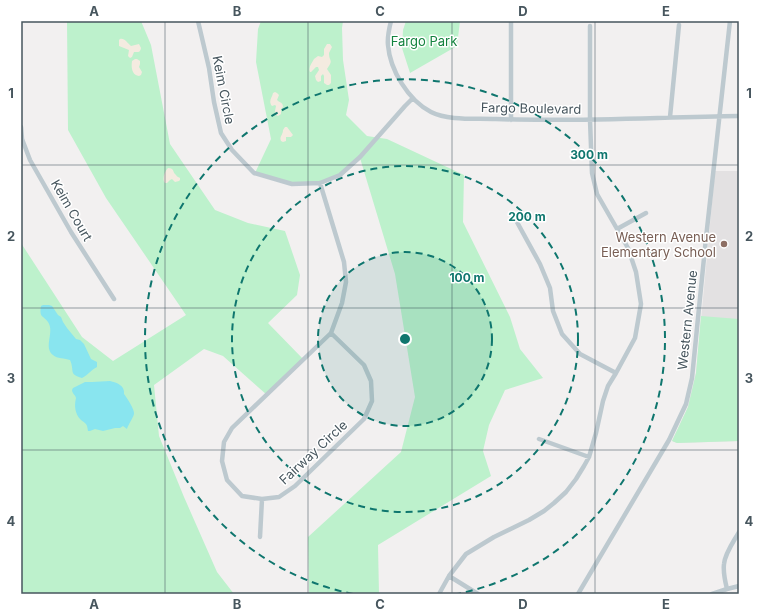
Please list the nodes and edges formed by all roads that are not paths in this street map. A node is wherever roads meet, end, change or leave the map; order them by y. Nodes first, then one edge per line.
1 (198, 21) edge
2 (391, 21) edge
3 (511, 21) edge
4 (730, 21) edge
5 (679, 25) dead end
6 (590, 26) dead end
7 (413, 98) junction
8 (719, 116) junction
9 (739, 116) edge
10 (670, 117) junction
11 (511, 120) junction
12 (590, 120) junction
13 (21, 127) edge
14 (320, 183) junction
15 (646, 212) dead end
16 (512, 213) dead end
17 (617, 229) junction
18 (114, 299) dead end
19 (331, 333) junction
20 (616, 373) junction
21 (539, 439) dead end
22 (589, 458) junction
23 (262, 499) junction
24 (739, 532) edge
25 (260, 537) dead end
26 (449, 576) junction
27 (739, 586) edge
28 (727, 589) junction
29 (579, 592) edge
30 (439, 594) edge
31 (478, 594) edge
32 (585, 594) edge
33 (712, 594) edge

1 - 14 street, Keim Circle
2 - 7 street, Fargo Boulevard
3 - 11 street
4 - 8 street, Western Avenue
5 - 10 street
6 - 12 street
7 - 11 street, Fargo Boulevard
7 - 14 street, Keim Circle
8 - 9 street, Fargo Boulevard
8 - 10 street, Fargo Boulevard
8 - 29 street, Western Avenue
10 - 12 street, Fargo Boulevard
11 - 12 street, Fargo Boulevard
12 - 17 street
13 - 18 street, Keim Court
14 - 19 street, Fairway Circle
15 - 17 street
16 - 20 street
17 - 20 street
19 - 23 street, Fairway Circle
19 - 23 street, Fairway Circle
20 - 22 street
21 - 22 street
22 - 26 street
23 - 25 street
24 - 28 street
26 - 30 street
26 - 31 street
27 - 28 street
28 - 33 street
29 - 32 street

